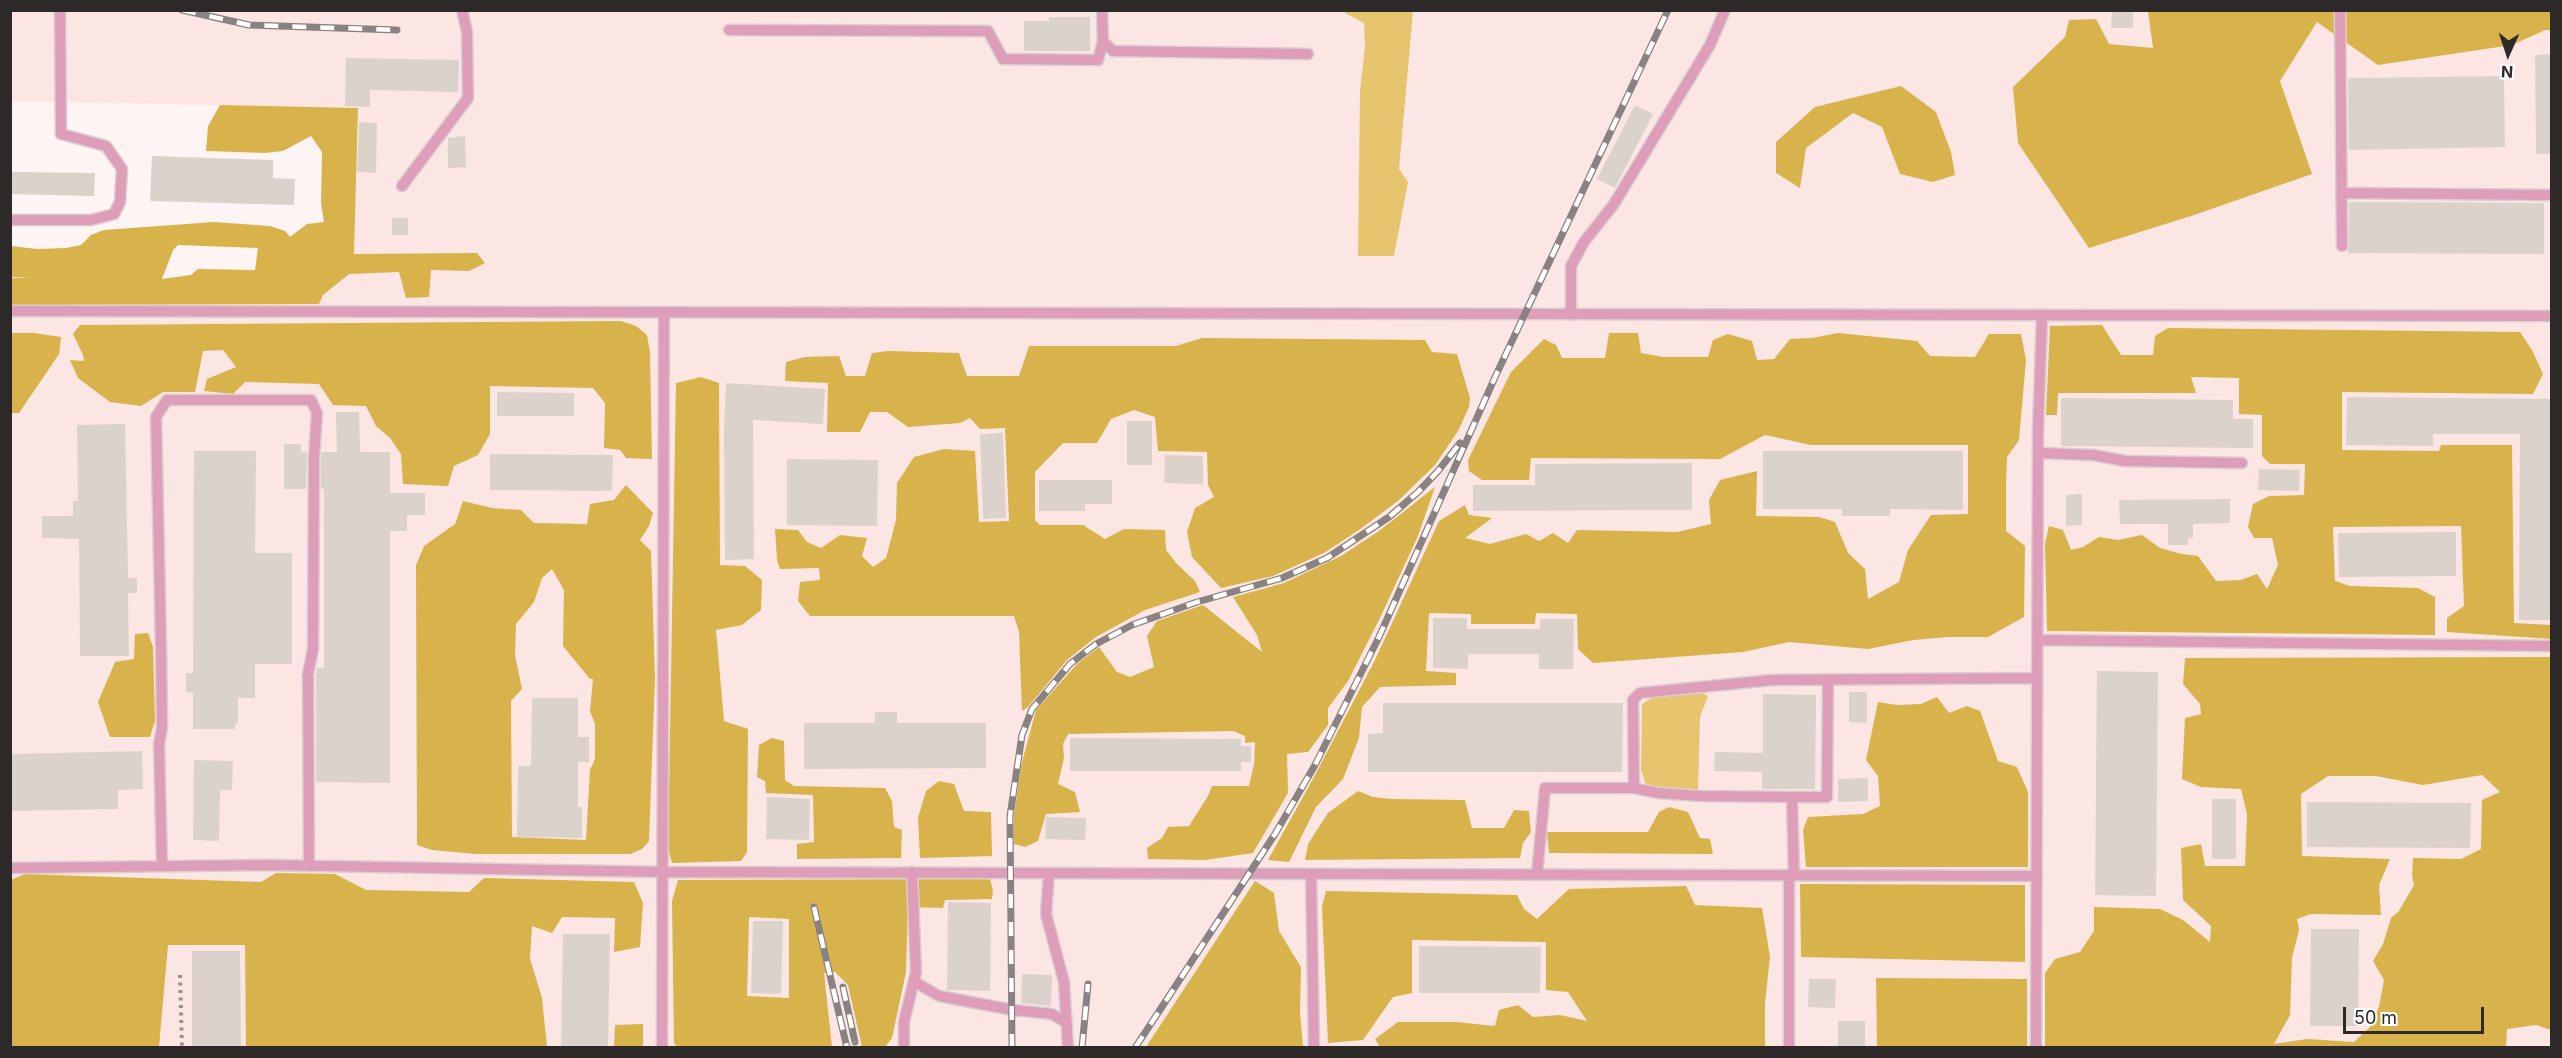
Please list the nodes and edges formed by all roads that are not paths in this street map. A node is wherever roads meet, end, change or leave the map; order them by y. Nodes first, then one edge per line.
1 (60, 10) edge
2 (462, 10) edge
3 (1102, 10) edge
4 (1725, 10) edge
5 (2340, 10) edge
6 (729, 30) dead end
7 (1103, 41) junction
8 (1308, 54) dead end
9 (402, 186) dead end
10 (2341, 194) junction
11 (2552, 195) edge
12 (10, 220) edge
13 (2342, 246) dead end
14 (10, 311) edge
15 (664, 313) junction
16 (1571, 315) junction
17 (2042, 316) junction
18 (2552, 316) edge
19 (2038, 453) junction
20 (2242, 463) dead end
21 (2037, 640) junction
22 (2552, 646) edge
23 (2036, 678) junction
24 (1828, 680) junction
25 (1635, 788) junction
26 (1792, 797) junction
27 (162, 866) junction
28 (309, 866) junction
29 (10, 868) edge
30 (663, 872) junction
31 (912, 872) junction
32 (1049, 873) junction
33 (1311, 874) junction
34 (1537, 874) junction
35 (1791, 876) junction
36 (2037, 876) junction
37 (915, 982) junction
38 (1067, 1023) junction
39 (662, 1047) edge
40 (904, 1047) edge
41 (1068, 1047) edge
42 (1314, 1047) edge
43 (1789, 1047) edge
44 (2036, 1047) edge

1 - 12 lane
2 - 9 lane
3 - 7 lane
4 - 16 lane
5 - 10 lane
6 - 7 lane
7 - 8 lane
10 - 11 lane
10 - 13 lane
14 - 15 lane
15 - 16 lane
15 - 30 lane
16 - 17 lane
17 - 18 lane
17 - 19 lane
19 - 20 lane
19 - 21 lane
21 - 22 lane
21 - 23 lane
23 - 24 lane
23 - 36 lane
24 - 25 lane
24 - 26 lane
25 - 26 lane
25 - 34 lane
26 - 35 lane
27 - 28 lane
27 - 28 lane
27 - 29 lane
28 - 30 lane
30 - 31 lane
30 - 39 lane
31 - 32 lane
31 - 37 lane
32 - 33 lane
32 - 38 lane
33 - 34 lane
33 - 42 lane
34 - 35 lane
35 - 36 lane
35 - 43 lane
36 - 44 lane
37 - 38 lane
37 - 40 lane
38 - 41 lane

